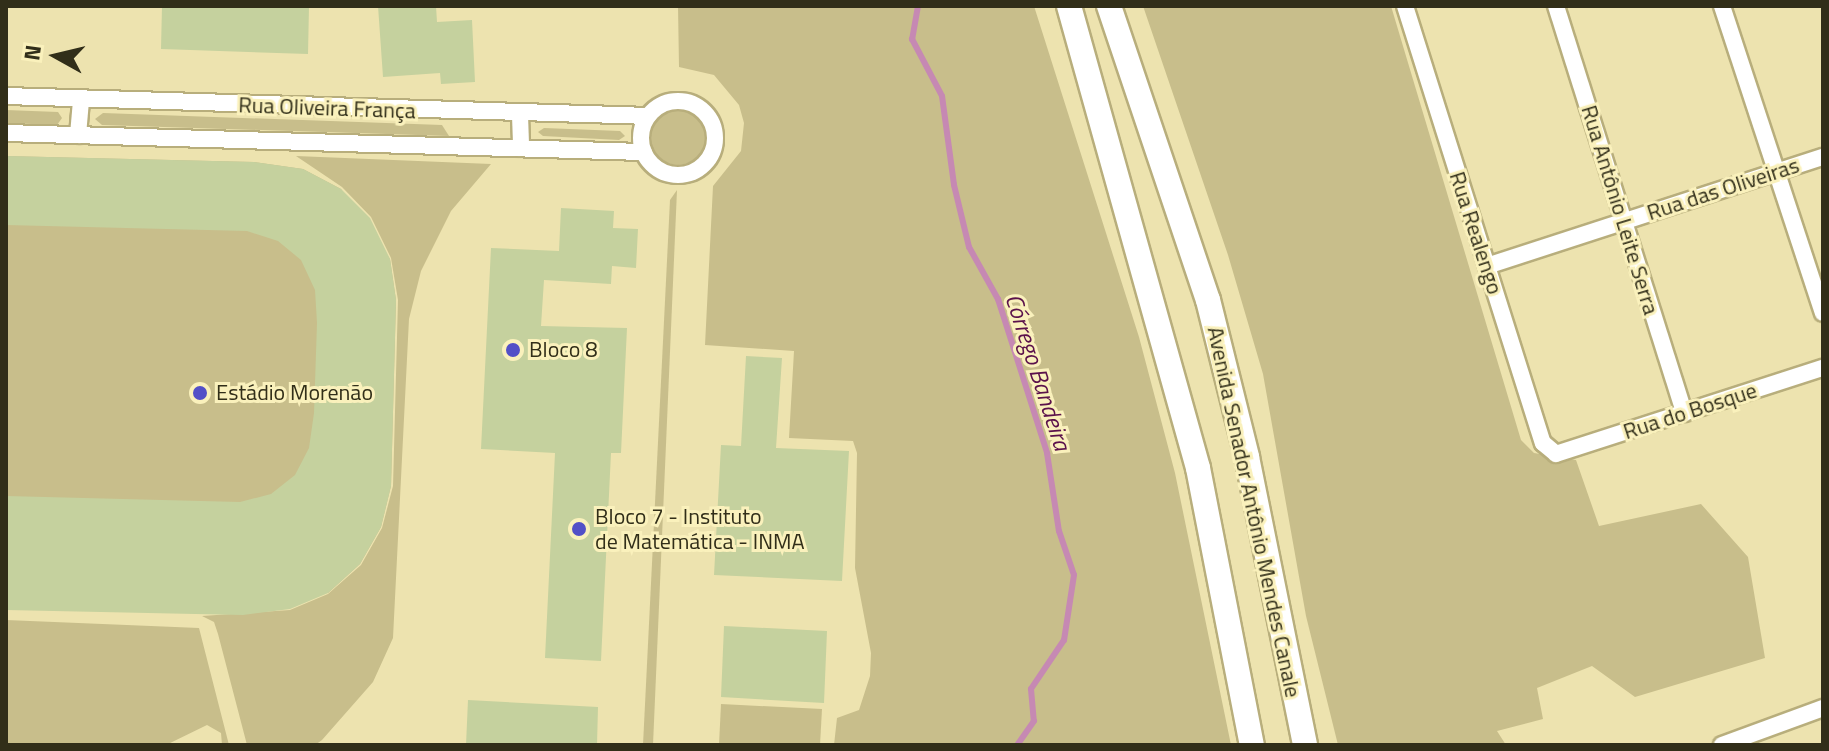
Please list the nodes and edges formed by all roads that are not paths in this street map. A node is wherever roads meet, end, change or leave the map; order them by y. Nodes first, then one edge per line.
1 (1069, 6) edge
2 (1109, 6) edge
3 (1405, 6) edge
4 (1556, 6) edge
5 (1722, 6) edge
6 (6, 96) edge
7 (81, 99) junction
8 (520, 115) junction
9 (648, 116) junction
10 (6, 133) edge
11 (78, 135) junction
12 (521, 148) junction
13 (644, 152) junction
14 (1823, 157) edge
15 (1777, 172) junction
16 (1623, 221) junction
17 (1487, 266) junction
18 (1823, 313) edge
19 (1823, 368) edge
20 (1684, 413) junction
21 (1556, 454) joint
22 (1823, 708) edge
23 (1252, 745) edge
24 (1305, 745) edge
25 (1722, 745) edge

1 - 23 main road, Avenida Senador Antônio Mendes Canale
2 - 24 main road, Avenida Senador Antônio Mendes Canale
3 - 17 street, Rua Realengo
4 - 16 street, Rua Antônio Leite Serra
5 - 15 street
6 - 7 street, Rua Oliveira França
7 - 8 street, Rua Oliveira França
7 - 11 street
8 - 9 street, Rua Oliveira França
8 - 12 street
9 - 13 street
9 - 13 street
10 - 11 street, Rua Oliveira França
11 - 12 street, Rua Oliveira França
12 - 13 street, Rua Oliveira França
14 - 15 street, Rua das Oliveiras
15 - 16 street, Rua das Oliveiras
15 - 18 street
16 - 17 street, Rua das Oliveiras
16 - 20 street, Rua Antônio Leite Serra
17 - 21 street, Rua Realengo
19 - 20 street, Rua do Bosque
20 - 21 street, Rua do Bosque
22 - 25 street

